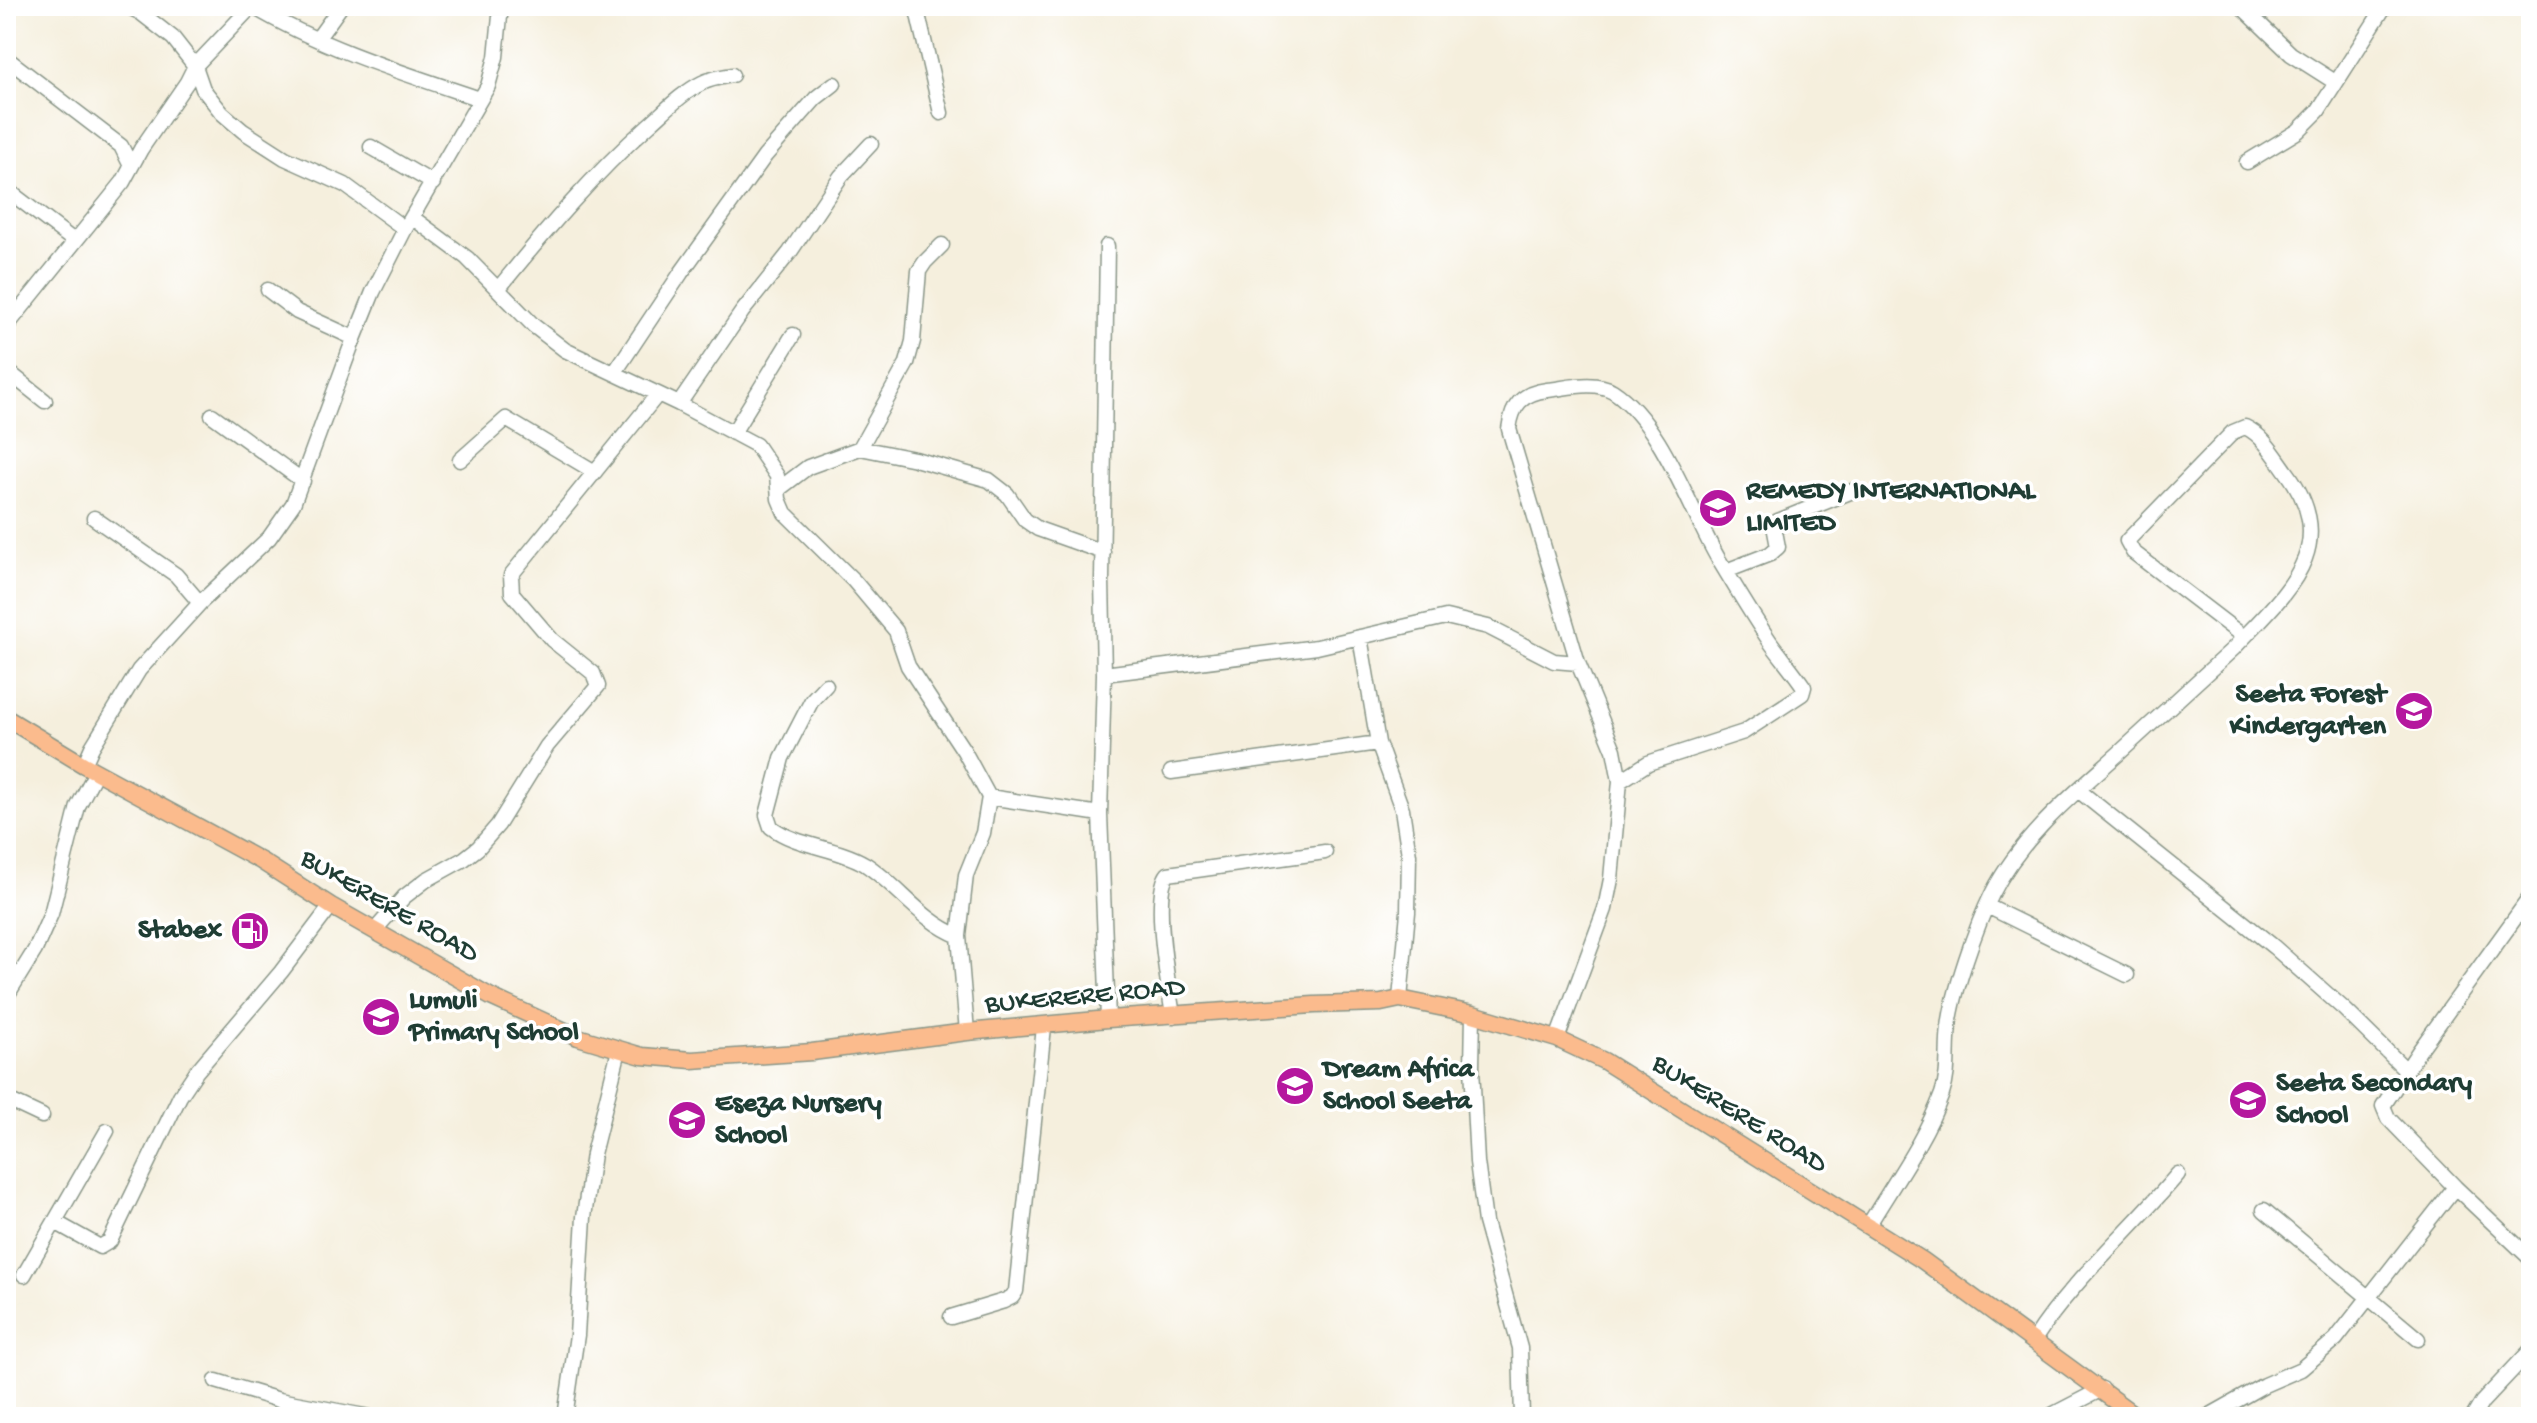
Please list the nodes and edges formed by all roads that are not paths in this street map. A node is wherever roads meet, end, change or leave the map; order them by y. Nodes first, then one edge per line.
1 (127, 6) edge
2 (341, 6) edge
3 (501, 6) edge
4 (916, 6) edge
5 (2241, 6) edge
6 (2385, 6) edge
7 (318, 38) junction
8 (6, 58) edge
9 (195, 66) junction
10 (732, 75) dead end
11 (2335, 82) junction
12 (834, 84) dead end
13 (480, 99) junction
14 (941, 113) dead end
15 (871, 144) dead end
16 (371, 147) dead end
17 (2247, 162) dead end
18 (131, 166) junction
19 (433, 183) junction
20 (6, 189) edge
21 (409, 224) junction
22 (74, 241) junction
23 (942, 245) dead end
24 (1107, 246) dead end
25 (499, 288) junction
26 (268, 290) dead end
27 (7, 324) edge
28 (793, 335) dead end
29 (354, 338) junction
30 (6, 370) edge
31 (615, 372) junction
32 (658, 394) junction
33 (45, 401) dead end
34 (679, 404) junction
35 (212, 415) dead end
36 (733, 433) junction
37 (860, 448) junction
38 (460, 460) dead end
39 (595, 472) junction
40 (303, 481) junction
41 (779, 489) junction
42 (1855, 490) dead end
43 (94, 518) dead end
44 (1103, 552) junction
45 (1726, 571) junction
46 (200, 603) junction
47 (1360, 637) junction
48 (2244, 637) junction
49 (1578, 663) junction
50 (1104, 674) junction
51 (826, 685) dead end
52 (6, 718) edge
53 (1378, 743) junction
54 (90, 769) junction
55 (1171, 772) dead end
56 (1620, 781) junction
57 (2078, 790) junction
58 (989, 797) junction
59 (1100, 814) junction
60 (1325, 852) dead end
61 (2531, 896) edge
62 (331, 906) junction
63 (1987, 906) junction
64 (375, 930) junction
65 (959, 936) junction
66 (2127, 975) dead end
67 (6, 997) edge
68 (1400, 999) junction
69 (1473, 1014) junction
70 (1173, 1016) junction
71 (1108, 1019) junction
72 (1044, 1027) junction
73 (967, 1032) junction
74 (1557, 1039) junction
75 (619, 1050) junction
76 (2406, 1070) junction
77 (6, 1099) edge
78 (42, 1116) dead end
79 (107, 1131) dead end
80 (2178, 1174) dead end
81 (2455, 1187) junction
82 (2264, 1210) dead end
83 (55, 1222) junction
84 (1868, 1226) junction
85 (2531, 1259) edge
86 (24, 1275) dead end
87 (2370, 1297) junction
88 (951, 1317) dead end
89 (2418, 1339) dead end
90 (2034, 1340) junction
91 (2531, 1350) edge
92 (216, 1381) dead end
93 (2102, 1389) junction
94 (370, 1417) edge
95 (565, 1417) edge
96 (1522, 1417) edge
97 (2048, 1417) edge
98 (2137, 1417) edge
99 (2207, 1417) edge
100 (2473, 1417) edge

1 - 9 street
2 - 7 street
3 - 13 street
4 - 14 street
5 - 11 street
6 - 11 street
7 - 9 street
7 - 13 street
8 - 18 street
9 - 18 street
9 - 21 street
10 - 25 street
11 - 17 street
12 - 31 street
13 - 19 street
15 - 34 street
16 - 19 street
18 - 22 street
19 - 21 street
20 - 22 street
21 - 25 street
21 - 29 street
22 - 27 street
23 - 37 street
24 - 44 street
25 - 31 street
26 - 29 street
28 - 36 street
29 - 40 street
30 - 33 street
31 - 32 street
32 - 34 street
32 - 39 street
34 - 36 street
35 - 40 street
36 - 41 street
37 - 41 street
37 - 44 street
38 - 39 street
39 - 64 street
40 - 46 street
41 - 58 street
42 - 45 street
43 - 46 street
44 - 50 street
45 - 49 street
45 - 56 street
46 - 54 street
47 - 49 street
47 - 50 street
47 - 53 street
48 - 48 street
48 - 57 street
49 - 56 street
50 - 59 street
51 - 65 street
52 - 54 main road, BUKERERE ROAD
53 - 55 street
53 - 68 street
54 - 62 main road, BUKERERE ROAD
54 - 67 street
56 - 74 street
57 - 63 street
57 - 76 street
58 - 59 street
58 - 65 street
59 - 71 street
60 - 70 street
61 - 76 street
62 - 64 main road, BUKERERE ROAD
62 - 83 street
63 - 66 street
63 - 84 street
64 - 75 main road, BUKERERE ROAD
65 - 73 street
68 - 69 main road, BUKERERE ROAD
68 - 70 main road, BUKERERE ROAD
69 - 74 main road, BUKERERE ROAD
69 - 96 street
70 - 71 main road, BUKERERE ROAD
71 - 72 main road, BUKERERE ROAD
72 - 73 main road, BUKERERE ROAD
72 - 88 street
73 - 75 main road, BUKERERE ROAD
74 - 84 main road, BUKERERE ROAD
75 - 95 street
76 - 81 street
77 - 78 street
79 - 83 street
80 - 90 street
81 - 85 street
81 - 87 street
82 - 87 street
83 - 86 street
84 - 90 main road, BUKERERE ROAD
87 - 89 street
87 - 99 street
90 - 93 main road, BUKERERE ROAD
91 - 100 street
92 - 94 street
93 - 97 street
93 - 98 main road, BUKERERE ROAD

